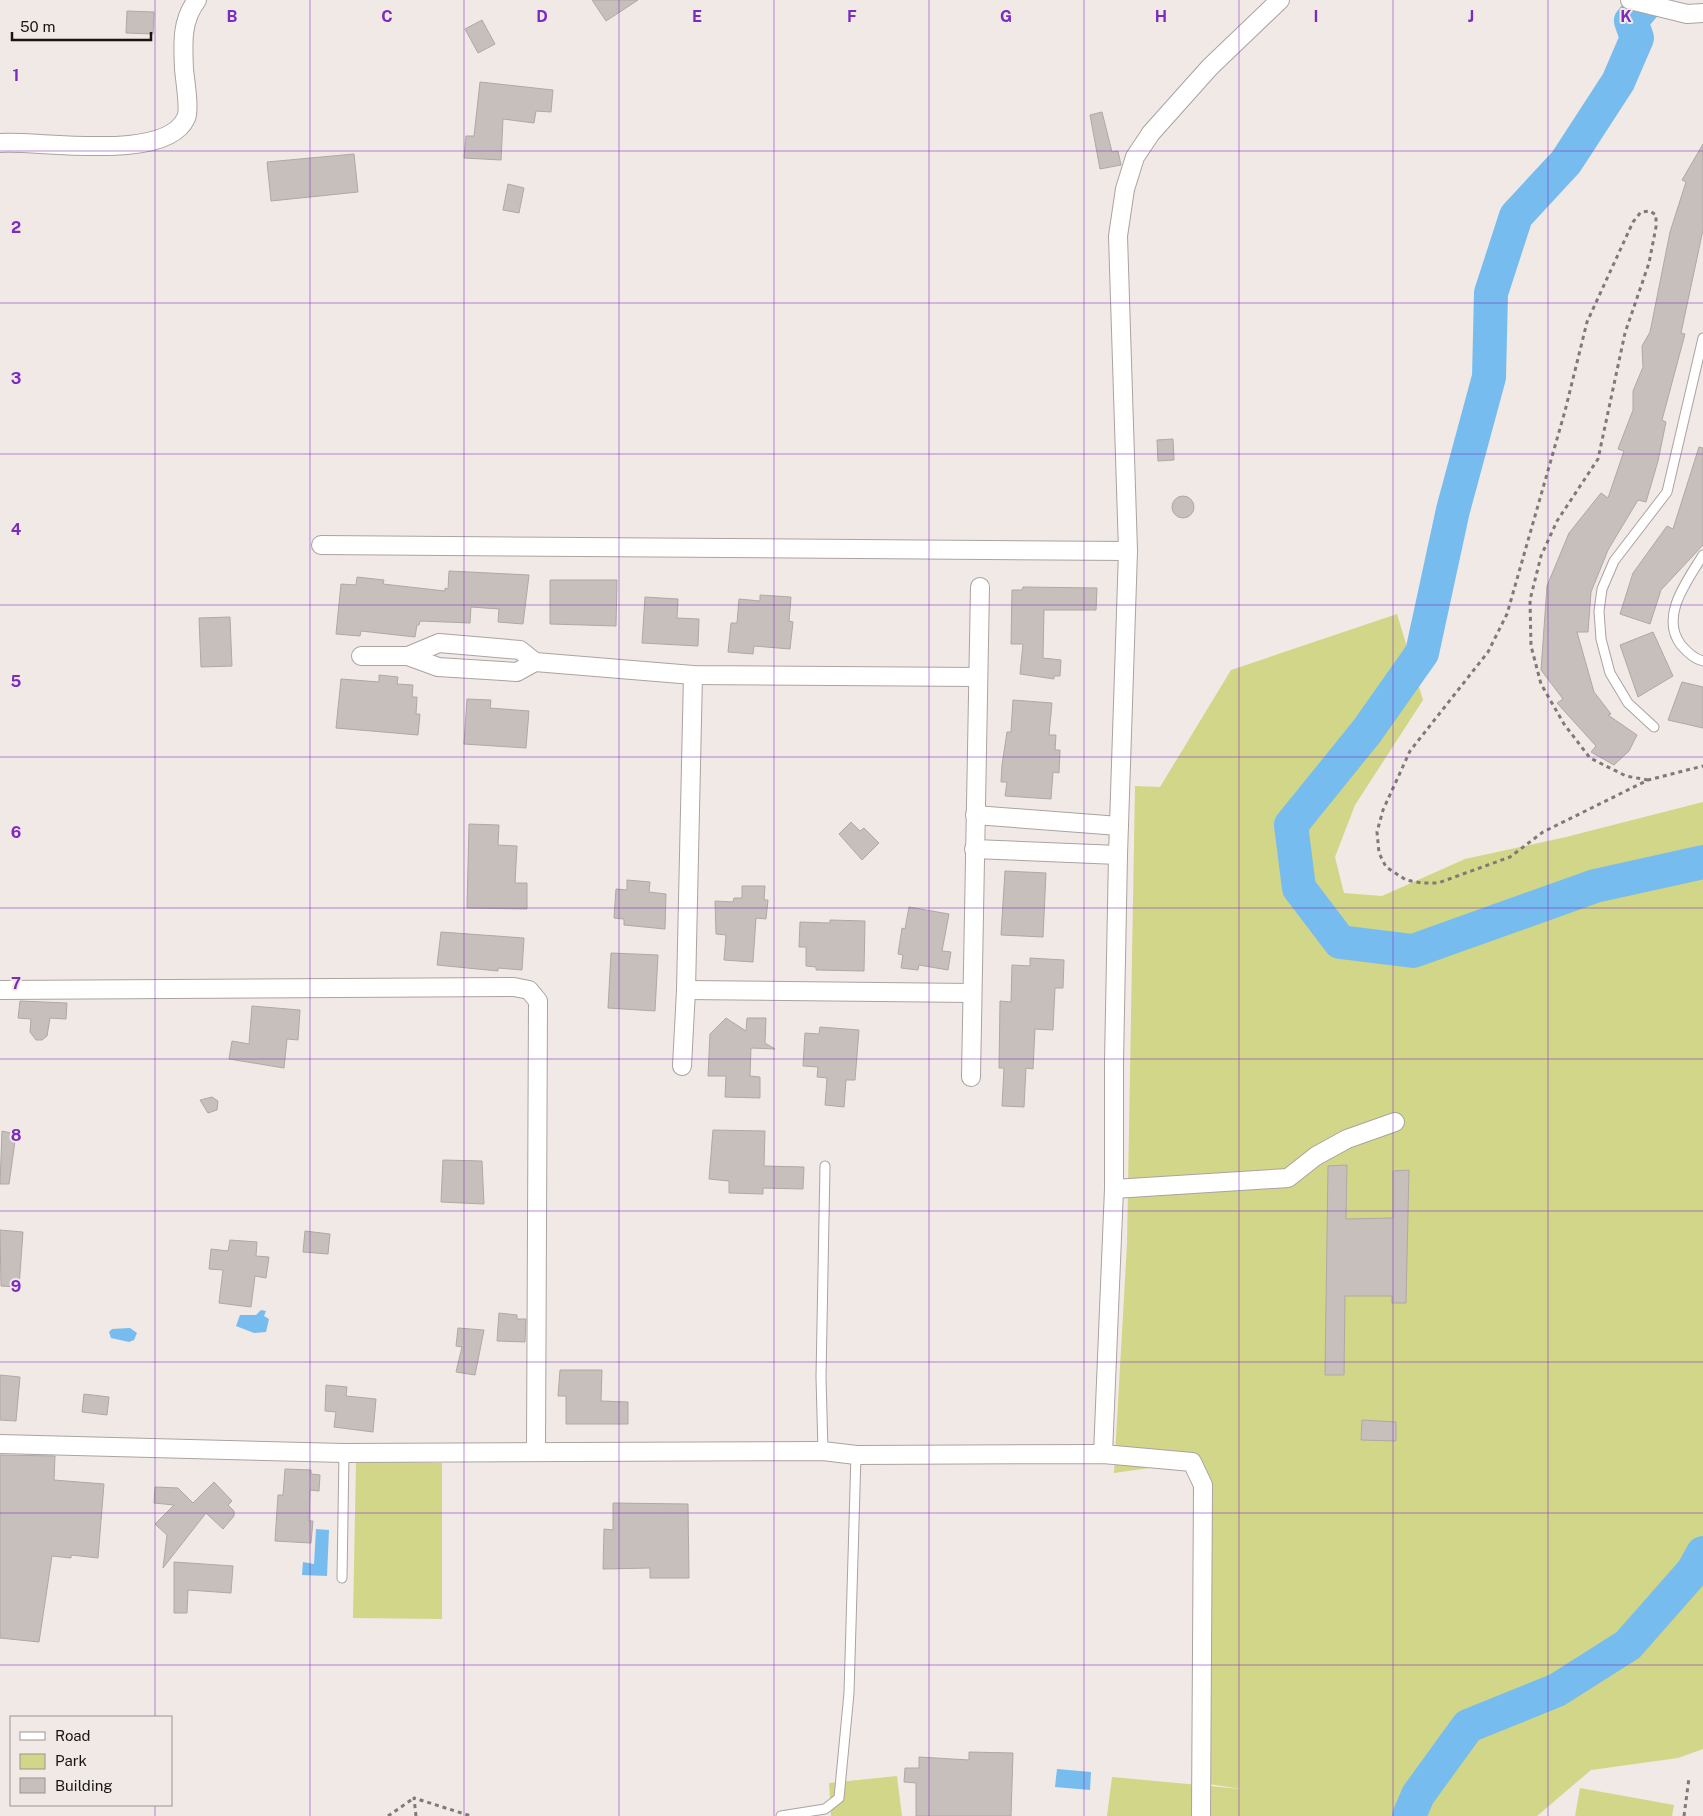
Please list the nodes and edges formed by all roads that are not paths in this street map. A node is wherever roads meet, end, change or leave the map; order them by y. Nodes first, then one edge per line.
1 (197, 0) edge
2 (1280, 0) edge
3 (1630, 0) edge
4 (1703, 13) edge
5 (0, 143) edge
6 (1703, 338) edge
7 (321, 545) dead end
8 (1128, 551) junction
9 (1703, 555) edge
10 (980, 587) dead end
11 (361, 656) dead end
12 (408, 656) junction
13 (1703, 661) edge
14 (534, 662) junction
15 (692, 675) junction
16 (978, 677) junction
17 (1654, 727) dead end
18 (975, 815) junction
19 (1119, 826) junction
20 (974, 850) junction
21 (1118, 855) junction
22 (0, 990) edge
23 (686, 990) junction
24 (972, 993) junction
25 (682, 1066) dead end
26 (970, 1077) dead end
27 (1395, 1122) dead end
28 (825, 1166) dead end
29 (1114, 1189) junction
30 (0, 1444) edge
31 (823, 1451) junction
32 (536, 1452) junction
33 (344, 1453) junction
34 (1103, 1454) junction
35 (856, 1455) junction
36 (342, 1578) dead end
37 (781, 1816) edge
38 (1202, 1816) edge

1 - 5 street
2 - 8 street
3 - 4 street
6 - 17 lane
7 - 8 street
8 - 19 street
9 - 13 lane
10 - 16 street
11 - 12 street
12 - 14 street
12 - 14 street
14 - 15 street
15 - 16 street
15 - 23 street
16 - 18 street
18 - 19 street
18 - 20 street
19 - 21 street
20 - 21 street
20 - 24 street
21 - 29 street
22 - 32 street
23 - 24 street
23 - 25 street
24 - 26 street
27 - 29 street
28 - 31 lane
29 - 34 street
30 - 33 street
31 - 32 street
31 - 35 street
32 - 33 street
33 - 36 lane
34 - 35 street
34 - 38 street
35 - 37 lane

